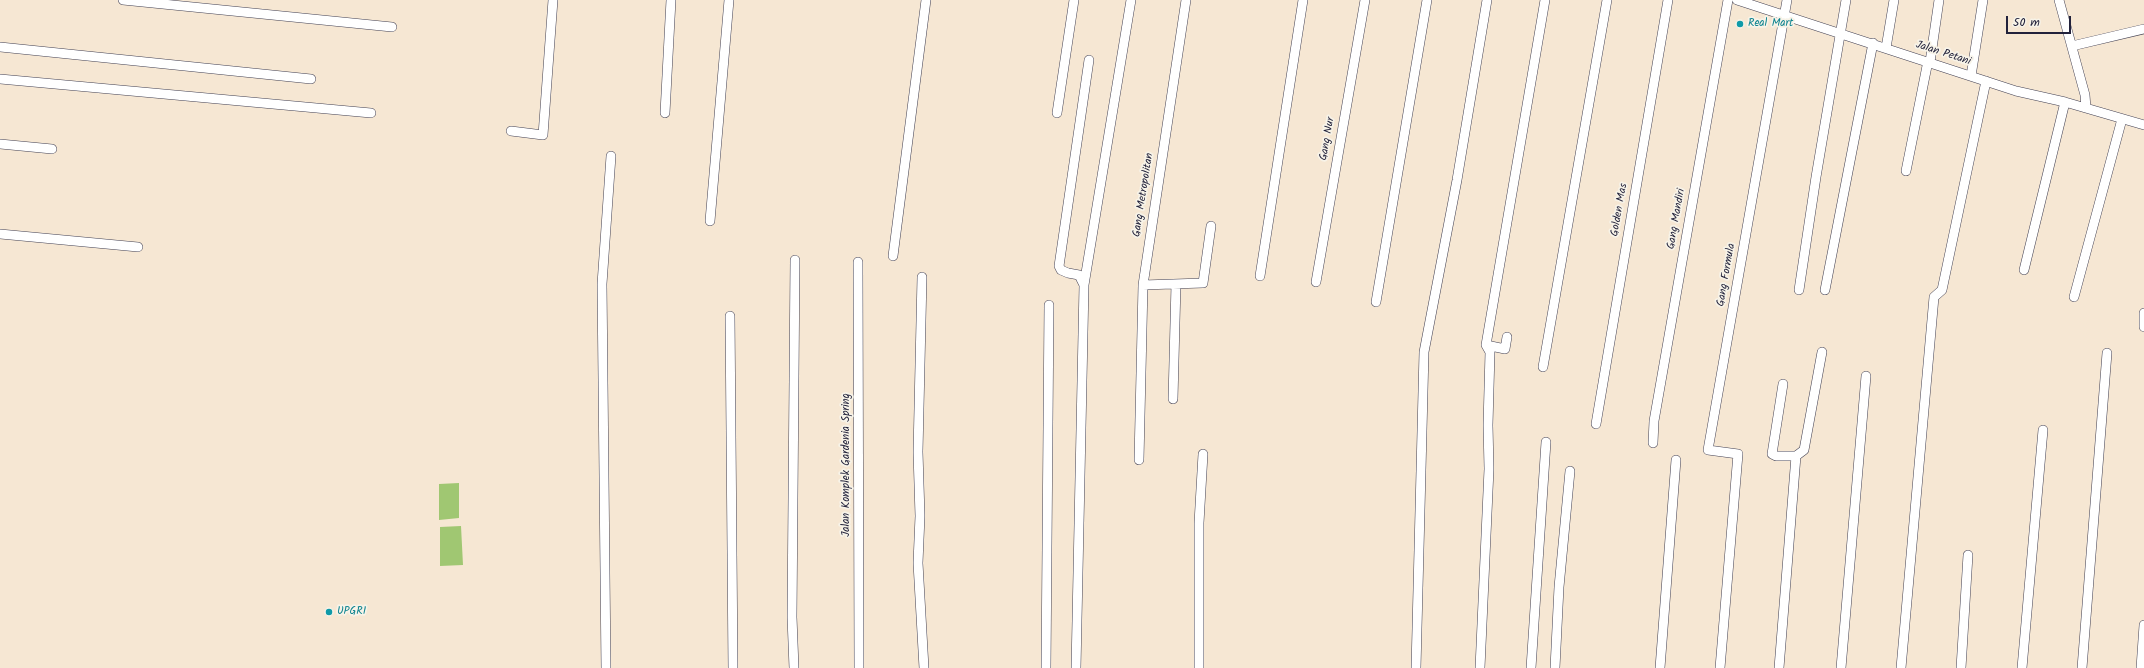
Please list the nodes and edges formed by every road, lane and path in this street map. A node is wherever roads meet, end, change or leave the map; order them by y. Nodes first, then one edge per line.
1 (123, 0) edge
2 (553, 0) edge
3 (671, 0) edge
4 (729, 0) edge
5 (926, 0) edge
6 (1074, 0) edge
7 (1131, 0) edge
8 (1186, 0) edge
9 (1303, 0) edge
10 (1365, 0) edge
11 (1427, 0) edge
12 (1486, 0) edge
13 (1545, 0) edge
14 (1607, 0) edge
15 (1668, 0) edge
16 (1728, 0) edge
17 (1737, 0) edge
18 (1787, 0) edge
19 (1846, 0) edge
20 (1894, 0) edge
21 (1939, 0) edge
22 (1983, 0) edge
23 (2059, 0) edge
24 (1784, 14) junction
25 (392, 27) dead end
26 (2144, 29) edge
27 (1841, 33) junction
28 (1873, 44) junction
29 (2072, 46) junction
30 (0, 47) edge
31 (1886, 48) junction
32 (1089, 60) dead end
33 (1929, 62) junction
34 (1971, 76) junction
35 (0, 79) edge
36 (311, 79) dead end
37 (1986, 81) junction
38 (2065, 102) junction
39 (2086, 102) junction
40 (371, 113) dead end
41 (665, 113) dead end
42 (1057, 113) dead end
43 (2122, 119) junction
44 (2144, 125) edge
45 (511, 131) dead end
46 (0, 144) edge
47 (52, 149) dead end
48 (611, 156) dead end
49 (1906, 171) dead end
50 (710, 222) dead end
51 (1211, 226) dead end
52 (0, 234) edge
53 (138, 247) dead end
54 (893, 256) dead end
55 (795, 260) dead end
56 (858, 262) dead end
57 (2024, 270) dead end
58 (1260, 276) dead end
59 (922, 277) dead end
60 (1316, 282) dead end
61 (1176, 284) junction
62 (1084, 285) junction
63 (1143, 285) junction
64 (1799, 290) dead end
65 (1825, 290) dead end
66 (2074, 297) dead end
67 (1376, 302) dead end
68 (1049, 305) dead end
69 (2144, 313) edge
70 (730, 316) dead end
71 (2144, 327) edge
72 (1507, 337) dead end
73 (1486, 345) junction
74 (1822, 352) dead end
75 (2107, 353) dead end
76 (1543, 367) dead end
77 (1866, 376) dead end
78 (1783, 384) dead end
79 (1173, 399) dead end
80 (1596, 424) dead end
81 (2044, 430) dead end
82 (1546, 442) dead end
83 (1653, 443) dead end
84 (1203, 454) dead end
85 (1796, 456) junction
86 (1139, 460) dead end
87 (1676, 460) dead end
88 (1570, 471) dead end
89 (1968, 556) dead end
90 (2144, 625) edge
91 (606, 668) edge
92 (733, 668) edge
93 (794, 668) edge
94 (859, 668) edge
95 (924, 668) edge
96 (1046, 668) edge
97 (1076, 668) edge
98 (1199, 668) edge
99 (1416, 668) edge
100 (1480, 668) edge
101 (1531, 668) edge
102 (1555, 668) edge
103 (1660, 668) edge
104 (1720, 668) edge
105 (1779, 668) edge
106 (1841, 668) edge
107 (1901, 668) edge
108 (1961, 668) edge
109 (2022, 668) edge
110 (2082, 668) edge
111 (2141, 668) edge

1 - 25 street
2 - 45 street
3 - 41 street
4 - 50 street
5 - 54 street
6 - 42 street
7 - 62 street
8 - 63 street, Gang Metropolitan
9 - 58 street
10 - 60 street, Gang Nur
11 - 67 street
12 - 99 street
13 - 73 street
14 - 76 street
15 - 80 street, Golden Mas
16 - 83 street, Gang Mandiri
17 - 24 street, Jalan Petani
18 - 24 street, Gang Formula
19 - 27 street
20 - 31 street
21 - 33 street
22 - 34 street
23 - 29 street
24 - 27 street, Jalan Petani
24 - 104 street, Gang Formula
26 - 29 street
27 - 28 street, Jalan Petani
27 - 64 street
28 - 31 street, Jalan Petani
28 - 65 street
29 - 39 street
30 - 36 street
31 - 33 street, Jalan Petani
32 - 62 street
33 - 34 street, Jalan Petani
33 - 49 street
34 - 37 street, Jalan Petani
35 - 40 street
37 - 38 street, Jalan Petani
37 - 107 street
38 - 39 street, Jalan Petani
38 - 57 street
39 - 43 street, Jalan Petani
43 - 44 street, Jalan Petani
43 - 66 street
46 - 47 street
48 - 91 street
51 - 61 street
52 - 53 street
55 - 93 street
56 - 94 street, Jalan Komplek Gardenia Spring
59 - 95 street
61 - 63 street
61 - 79 street
62 - 97 street
63 - 86 street, Gang Metropolitan
68 - 96 street
69 - 71 street
70 - 92 street
72 - 73 street
73 - 100 street
74 - 85 street
75 - 110 street
77 - 106 street
78 - 85 street
81 - 109 street
82 - 101 street
84 - 98 street
85 - 105 street
87 - 103 street
88 - 102 street
89 - 108 street
90 - 111 street

